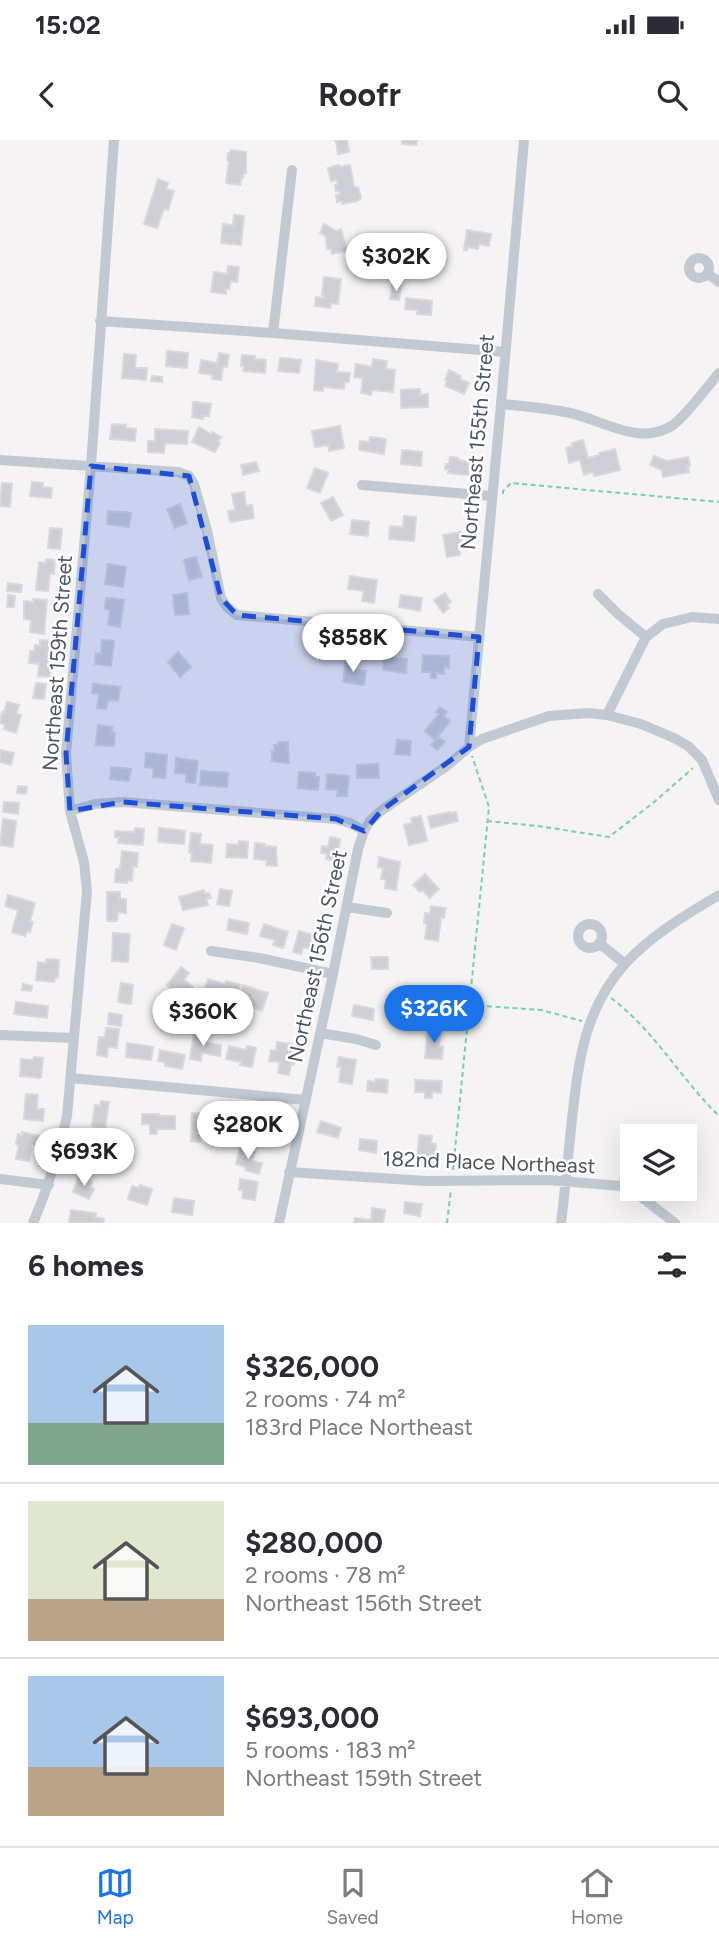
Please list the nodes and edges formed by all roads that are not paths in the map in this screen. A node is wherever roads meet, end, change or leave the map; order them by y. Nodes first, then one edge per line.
1 (114, 140) edge
2 (524, 140) edge
3 (292, 170) dead end
4 (708, 274) dead end
5 (719, 282) edge
6 (100, 321) junction
7 (273, 333) junction
8 (505, 352) junction
9 (719, 373) edge
10 (501, 404) junction
11 (0, 460) edge
12 (91, 466) junction
13 (362, 485) dead end
14 (492, 496) junction
15 (598, 594) dead end
16 (719, 619) edge
17 (479, 636) junction
18 (646, 637) junction
19 (607, 715) junction
20 (468, 747) junction
21 (719, 800) edge
22 (70, 811) junction
23 (367, 826) junction
24 (719, 895) edge
25 (346, 907) junction
26 (387, 913) dead end
27 (599, 943) dead end
28 (211, 951) dead end
29 (625, 964) junction
30 (333, 974) junction
31 (320, 1033) junction
32 (0, 1035) edge
33 (73, 1038) junction
34 (376, 1045) dead end
35 (71, 1078) junction
36 (306, 1100) junction
37 (289, 1172) junction
38 (0, 1179) edge
39 (566, 1181) junction
40 (49, 1185) junction
41 (33, 1223) edge
42 (279, 1223) edge
43 (561, 1223) edge
44 (675, 1223) edge

1 - 6 street, Northeast 159th Street
2 - 8 street, Northeast 155th Street
3 - 7 street
4 - 5 street
6 - 7 street
6 - 12 street, Northeast 159th Street
7 - 8 street
8 - 10 street, Northeast 155th Street
9 - 10 street
10 - 14 street, Northeast 155th Street
11 - 12 street
12 - 17 street
12 - 22 street, Northeast 159th Street
13 - 14 street
14 - 17 street, Northeast 155th Street
15 - 18 street
16 - 18 street
17 - 20 street, Northeast 155th Street
18 - 19 street
19 - 20 street
19 - 21 street
20 - 23 street
22 - 23 street
22 - 33 street, Northeast 159th Street
23 - 25 street, Northeast 156th Street
24 - 29 street
25 - 26 street
25 - 30 street, Northeast 156th Street
27 - 29 street
28 - 30 street
29 - 39 street
30 - 31 street, Northeast 156th Street
31 - 34 street
31 - 36 street, Northeast 156th Street
32 - 33 street
33 - 35 street, Northeast 159th Street
35 - 36 street
35 - 40 street, Northeast 159th Street
36 - 37 street, Northeast 156th Street
37 - 39 street, 182nd Place Northeast
37 - 42 street, Northeast 156th Street
38 - 40 street
39 - 43 street
39 - 44 street, 182nd Place Northeast
40 - 41 street, Northeast 159th Street

